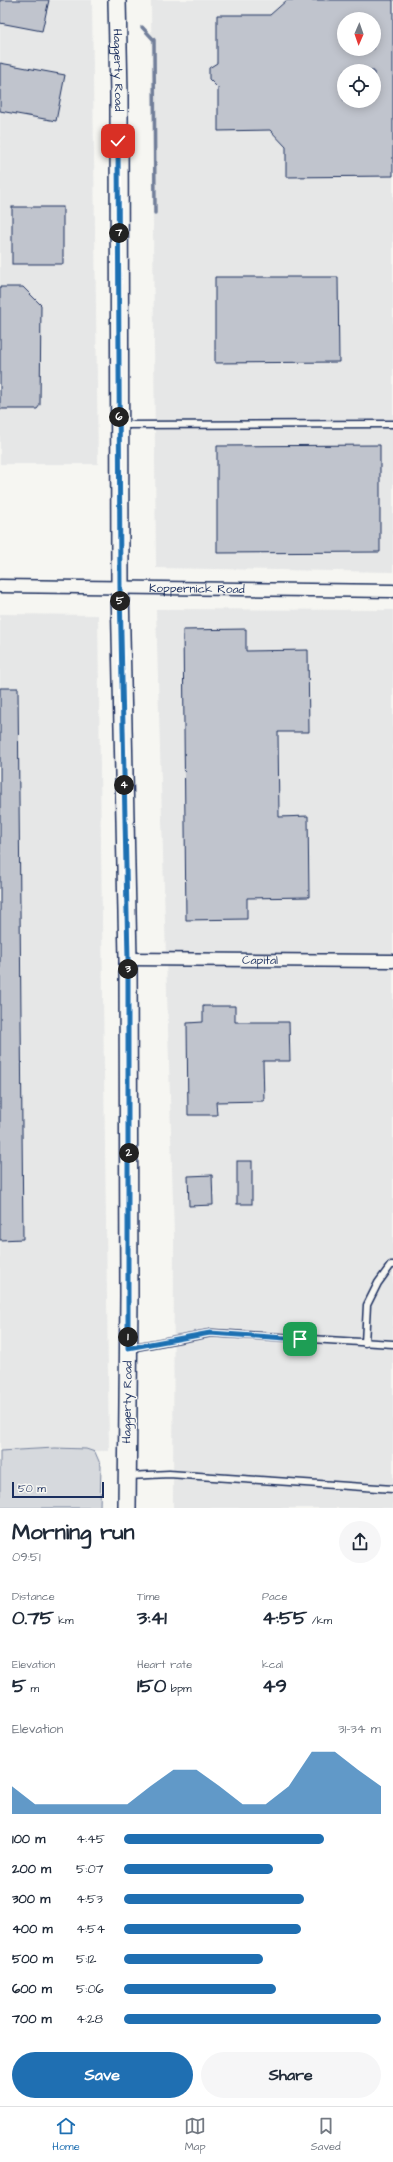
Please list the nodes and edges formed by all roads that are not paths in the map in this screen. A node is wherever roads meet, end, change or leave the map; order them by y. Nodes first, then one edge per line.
1 (117, 0) edge
2 (393, 424) edge
3 (119, 425) junction
4 (0, 586) edge
5 (120, 588) junction
6 (393, 591) edge
7 (128, 959) junction
8 (393, 961) edge
9 (393, 1266) edge
10 (364, 1343) junction
11 (393, 1344) edge
12 (128, 1348) junction
13 (127, 1476) junction
14 (393, 1489) edge
15 (127, 1508) edge

1 - 3 main road, Haggerty Road
2 - 3 lane
3 - 5 main road, Haggerty Road
4 - 5 street, Koppernick Road
5 - 6 street, Koppernick Road
5 - 7 main road, Haggerty Road
7 - 8 street, Capital
7 - 12 main road, Haggerty Road
9 - 10 lane
10 - 11 lane
10 - 12 lane
12 - 13 main road, Haggerty Road
13 - 14 lane
13 - 15 main road, Haggerty Road

